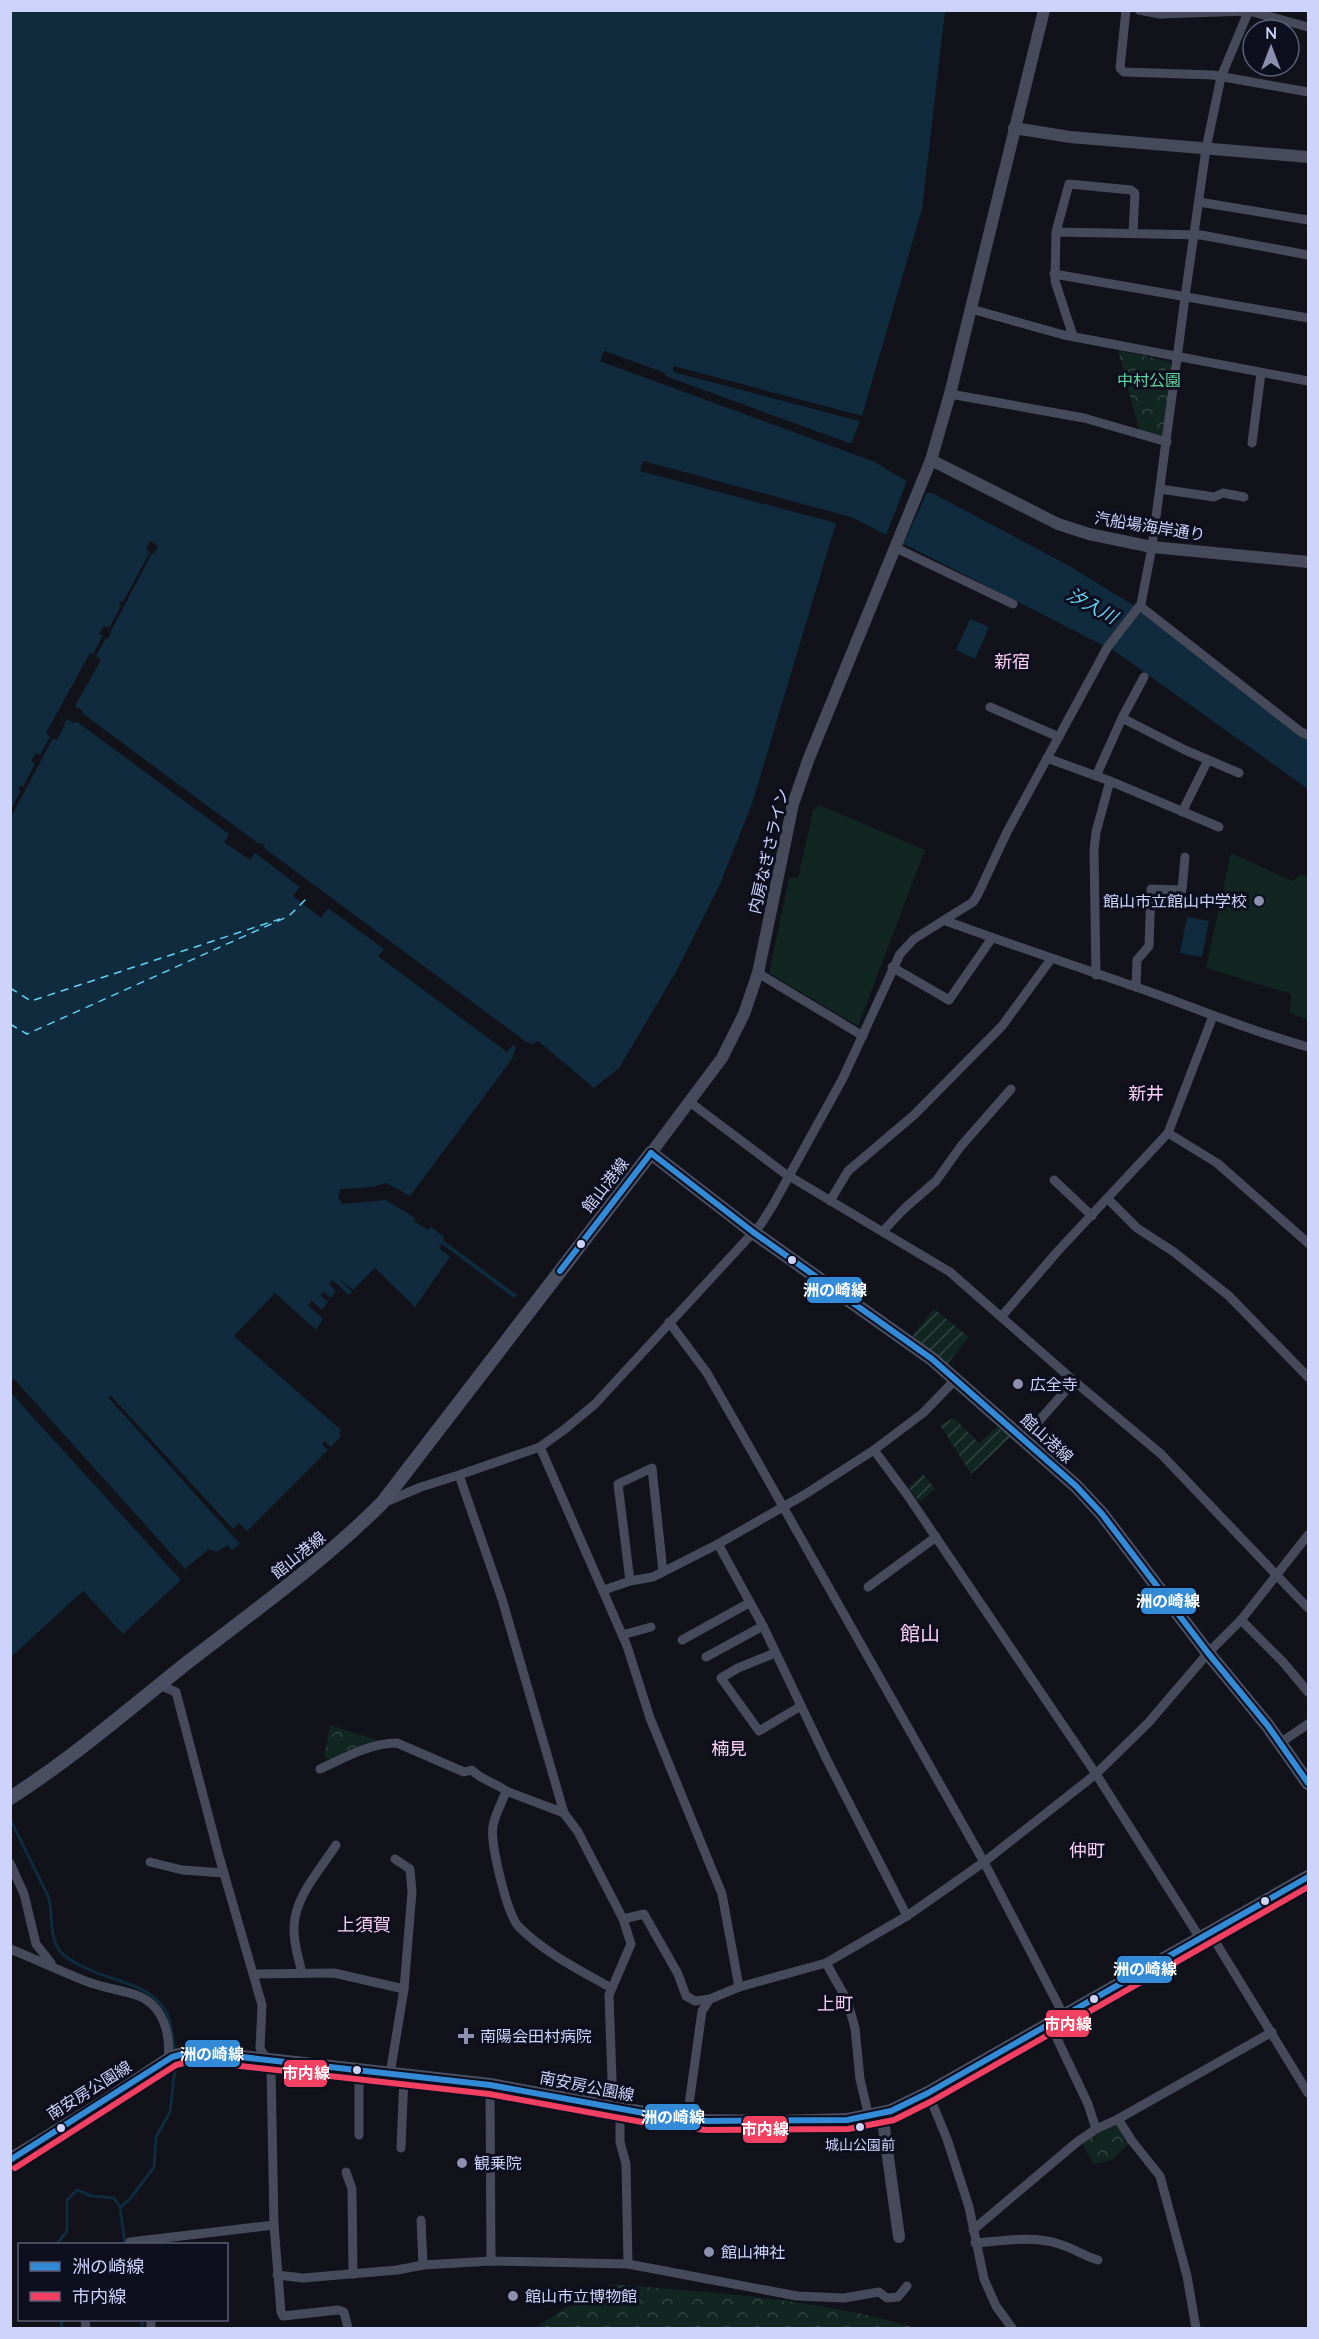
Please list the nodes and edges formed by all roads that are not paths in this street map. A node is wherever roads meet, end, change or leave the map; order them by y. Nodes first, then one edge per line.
1 (1044, 10) edge
2 (1126, 10) edge
3 (1139, 10) edge
4 (1249, 11) edge
5 (1308, 27) edge
6 (1221, 77) junction
7 (1308, 92) edge
8 (1014, 128) junction
9 (1206, 149) junction
10 (1308, 157) edge
11 (1200, 202) junction
12 (1308, 220) edge
13 (1056, 232) junction
14 (1133, 233) junction
15 (1194, 235) junction
16 (1308, 255) edge
17 (1054, 274) junction
18 (1186, 297) junction
19 (971, 309) junction
20 (1308, 318) edge
21 (1072, 336) junction
22 (1178, 358) junction
23 (1261, 373) junction
24 (1308, 381) edge
25 (950, 394) junction
26 (1167, 442) junction
27 (1252, 443) dead end
28 (931, 459) junction
29 (1160, 489) junction
30 (1244, 497) dead end
31 (897, 546) junction
32 (1152, 547) junction
33 (1308, 562) edge
34 (1013, 604) dead end
35 (1139, 607) junction
36 (1144, 677) dead end
37 (990, 707) dead end
38 (1122, 718) junction
39 (1308, 735) edge
40 (1059, 737) junction
41 (1047, 759) junction
42 (1208, 760) junction
43 (1239, 773) dead end
44 (1096, 776) junction
45 (1110, 781) junction
46 (1182, 812) junction
47 (1219, 827) dead end
48 (1185, 857) dead end
49 (946, 921) junction
50 (992, 938) junction
51 (1051, 959) junction
52 (892, 967) junction
53 (758, 973) junction
54 (1096, 975) junction
55 (1136, 987) junction
56 (1213, 1017) junction
57 (863, 1036) junction
58 (1308, 1047) edge
59 (1011, 1089) dead end
60 (691, 1103) junction
61 (1168, 1133) junction
62 (651, 1153) junction
63 (791, 1176) junction
64 (1054, 1180) dead end
65 (1108, 1199) junction
66 (830, 1201) junction
67 (1092, 1216) junction
68 (884, 1231) junction
69 (753, 1232) junction
70 (1308, 1243) edge
71 (1002, 1316) junction
72 (669, 1322) junction
73 (1308, 1377) edge
74 (956, 1379) junction
75 (1074, 1381) junction
76 (1023, 1438) junction
77 (540, 1447) junction
78 (874, 1450) junction
79 (459, 1476) junction
80 (382, 1503) junction
81 (782, 1507) junction
82 (1308, 1535) edge
83 (936, 1538) junction
84 (718, 1544) junction
85 (663, 1572) junction
86 (1277, 1577) junction
87 (630, 1581) junction
88 (868, 1587) dead end
89 (604, 1590) junction
90 (749, 1603) junction
91 (1308, 1608) edge
92 (1241, 1620) junction
93 (763, 1626) junction
94 (651, 1627) dead end
95 (622, 1635) junction
96 (682, 1640) dead end
97 (775, 1653) junction
98 (1208, 1653) junction
99 (706, 1658) dead end
100 (159, 1685) junction
101 (1308, 1692) edge
102 (801, 1706) junction
103 (1308, 1724) edge
104 (1281, 1743) junction
105 (320, 1769) dead end
106 (1096, 1773) junction
107 (1308, 1783) edge
108 (506, 1791) junction
109 (10, 1798) edge
110 (564, 1813) junction
111 (336, 1845) dead end
112 (395, 1859) dead end
113 (150, 1862) dead end
114 (984, 1862) junction
115 (10, 1863) edge
116 (224, 1873) junction
117 (1308, 1876) edge
118 (907, 1916) junction
119 (623, 1919) junction
120 (1205, 1935) junction
121 (10, 1949) edge
122 (826, 1962) junction
123 (52, 1965) junction
124 (302, 1973) junction
125 (254, 1974) junction
126 (739, 1987) junction
127 (611, 1988) junction
128 (404, 1989) junction
129 (710, 1999) junction
130 (1064, 2016) junction
131 (1050, 2024) junction
132 (1272, 2032) junction
133 (173, 2057) junction
134 (269, 2061) junction
135 (359, 2070) junction
136 (397, 2075) junction
137 (490, 2085) junction
138 (928, 2093) junction
139 (1308, 2093) edge
140 (616, 2108) junction
141 (875, 2115) junction
142 (687, 2119) junction
143 (1119, 2119) junction
144 (1096, 2129) junction
145 (359, 2135) dead end
146 (401, 2148) dead end
147 (10, 2160) edge
148 (346, 2172) dead end
149 (421, 2220) dead end
150 (274, 2224) junction
151 (973, 2230) junction
152 (899, 2237) dead end
153 (130, 2243) edge
154 (975, 2243) junction
155 (1098, 2260) dead end
156 (491, 2261) junction
157 (628, 2264) junction
158 (423, 2265) junction
159 (354, 2274) junction
160 (277, 2275) junction
161 (907, 2286) dead end
162 (348, 2328) edge
163 (1012, 2328) edge
164 (1196, 2328) edge

1 - 8 street, 内房なぎさライン
2 - 6 street
3 - 4 street
4 - 5 street
4 - 6 street
6 - 7 street
6 - 9 street
8 - 9 street
8 - 19 street, 内房なぎさライン
9 - 10 street
9 - 11 street
11 - 12 street
11 - 15 street
13 - 14 street
13 - 14 street
13 - 17 street
14 - 15 street
15 - 16 street
15 - 18 street
17 - 18 street
17 - 21 street
18 - 20 street
18 - 22 street
19 - 21 street
19 - 25 street, 内房なぎさライン
21 - 22 street
22 - 23 street
22 - 26 street
23 - 24 street
23 - 27 street
25 - 26 street
25 - 28 street, 内房なぎさライン
26 - 29 street
28 - 31 street, 内房なぎさライン
28 - 32 street, 汽船場海岸通り
29 - 30 street
29 - 32 street
31 - 34 street
31 - 53 street, 内房なぎさライン
32 - 33 street, 汽船場海岸通り
32 - 35 street
35 - 39 street
35 - 40 street
36 - 38 street
37 - 40 street
38 - 42 street
38 - 44 street
40 - 41 street
41 - 44 street
41 - 49 street
42 - 43 street
42 - 46 street
44 - 45 street
45 - 46 street
45 - 54 street
46 - 47 street
48 - 55 street
49 - 50 street
49 - 52 street
50 - 51 street
50 - 52 street
51 - 54 street
51 - 66 street
52 - 57 street
53 - 57 street
53 - 60 street, 内房なぎさライン
54 - 55 street
55 - 56 street
56 - 58 street
56 - 61 street
57 - 63 street
59 - 68 street
60 - 62 street, 内房なぎさライン
60 - 63 street
61 - 65 street
61 - 70 street
62 - 69 main road, 館山港線
62 - 80 main road, 館山港線
63 - 66 street
63 - 69 street
64 - 67 street
65 - 67 street
65 - 73 street
66 - 68 street
67 - 71 street
68 - 71 street
69 - 72 street
69 - 74 main road, 館山港線
71 - 75 street
72 - 77 street
72 - 81 street
74 - 76 main road, 館山港線
74 - 78 street
75 - 76 street
75 - 86 street
76 - 98 main road, 館山港線
77 - 79 street
77 - 89 street
78 - 81 street
78 - 83 street
79 - 80 street
79 - 110 street
80 - 100 main road, 館山港線
81 - 84 street
81 - 114 street
82 - 86 street
83 - 88 street
83 - 106 street
84 - 85 street
84 - 90 street
85 - 87 street
85 - 87 street
86 - 91 street
86 - 92 street
87 - 89 street
89 - 95 street
90 - 93 street
90 - 96 street
92 - 98 street
92 - 101 street
93 - 97 street
93 - 99 street
94 - 95 street
95 - 126 street
97 - 102 street
97 - 102 street
98 - 104 main road, 館山港線
98 - 106 street
100 - 109 main road, 館山港線
100 - 116 street
102 - 118 street
103 - 104 street
104 - 107 main road, 館山港線
105 - 108 street
106 - 114 street
106 - 120 street
108 - 110 street
108 - 127 street
110 - 119 street
111 - 124 street
112 - 128 street
113 - 116 street
114 - 118 street
114 - 130 street
115 - 123 street
116 - 125 street
117 - 120 main road, 南安房公園線
118 - 122 street
119 - 127 street
119 - 129 street
120 - 130 main road, 南安房公園線
120 - 132 street
121 - 123 street
122 - 126 street
122 - 141 street
123 - 133 street
124 - 125 street
124 - 128 street
125 - 134 street
126 - 129 street
127 - 140 street
128 - 136 street
129 - 142 street
130 - 131 main road, 南安房公園線
131 - 138 main road, 南安房公園線
131 - 144 street
132 - 139 street
132 - 143 street
133 - 134 main road, 南安房公園線
133 - 147 main road, 南安房公園線
134 - 135 main road, 南安房公園線
134 - 150 street
135 - 136 main road, 南安房公園線
135 - 145 street
136 - 137 main road, 南安房公園線
136 - 146 street
137 - 140 main road, 南安房公園線
137 - 156 street
138 - 141 main road, 南安房公園線
138 - 151 street
140 - 142 main road, 南安房公園線
140 - 157 street
141 - 142 main road, 南安房公園線
141 - 152 street
143 - 144 street
143 - 164 street
144 - 151 street
148 - 159 street
149 - 158 street
150 - 153 street
150 - 160 street
151 - 154 street
154 - 155 street
154 - 163 street
156 - 157 street
156 - 158 street
157 - 161 street
158 - 159 street
159 - 160 street
160 - 162 street

